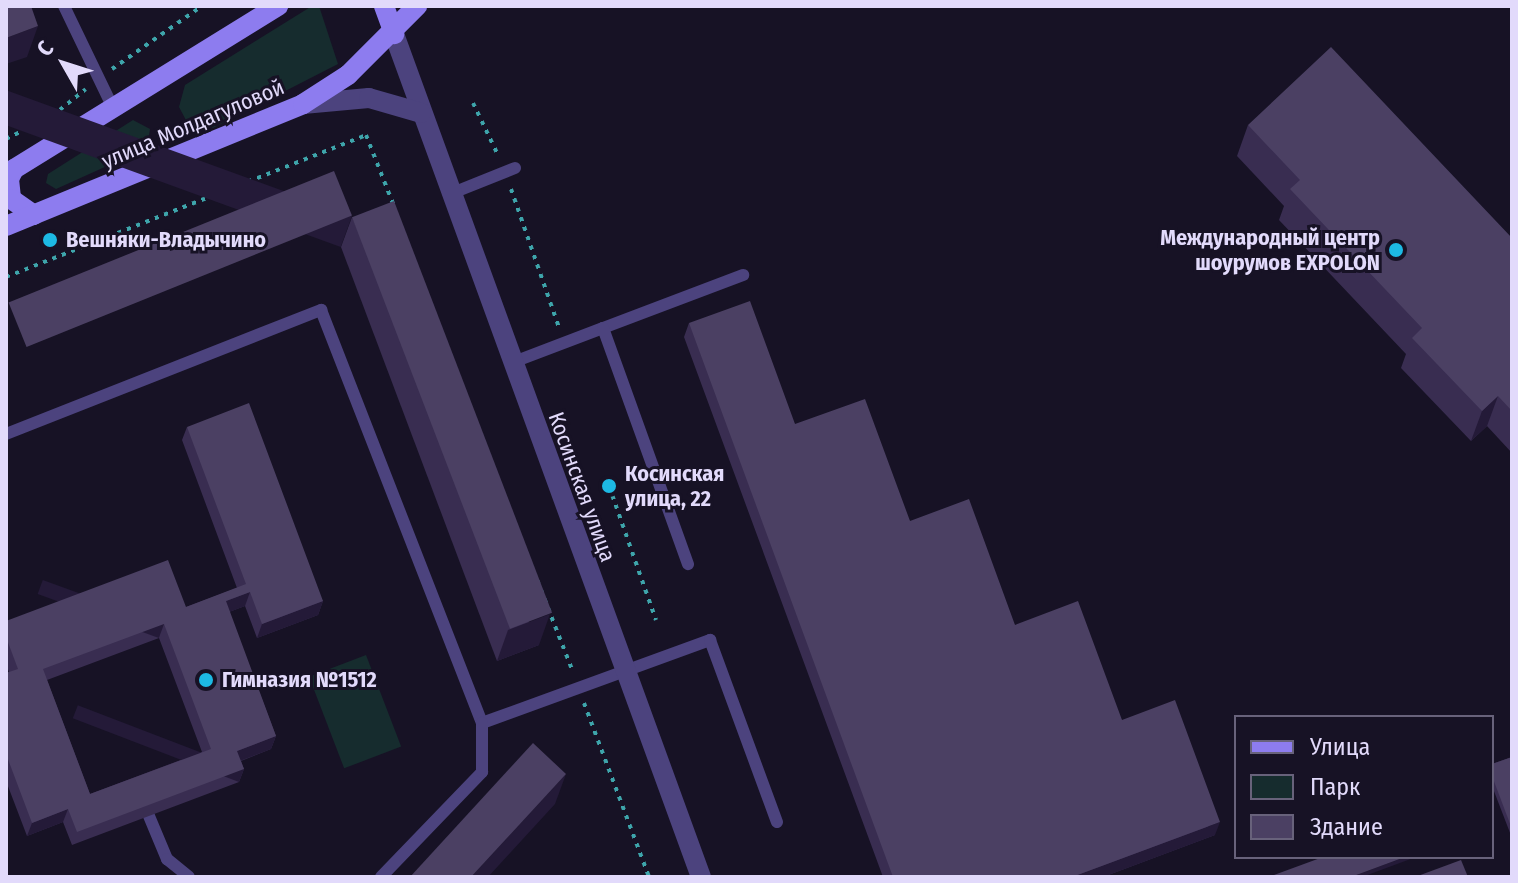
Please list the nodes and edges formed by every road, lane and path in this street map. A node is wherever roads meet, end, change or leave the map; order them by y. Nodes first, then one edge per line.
1 (64, 6) edge
2 (278, 6) edge
3 (384, 6) edge
4 (417, 6) edge
5 (394, 34) junction
6 (473, 103) dead end
7 (303, 104) junction
8 (113, 108) junction
9 (421, 113) junction
10 (510, 170) junction
11 (10, 172) edge
12 (450, 194) junction
13 (395, 209) edge
14 (34, 215) junction
15 (6, 226) edge
16 (743, 275) dead end
17 (6, 277) edge
18 (603, 328) junction
19 (564, 343) junction
20 (511, 363) junction
21 (6, 434) edge
22 (609, 486) dead end
23 (688, 564) dead end
24 (532, 565) edge
25 (656, 620) dead end
26 (624, 672) junction
27 (579, 688) junction
28 (482, 723) junction
29 (149, 816) edge
30 (777, 822) dead end
31 (189, 877) edge
32 (381, 877) edge
33 (649, 877) edge
34 (701, 877) edge

1 - 8 lane
2 - 8 main road, улица Молдагуловой
3 - 5 main road, Косинская улица
4 - 5 main road, улица Молдагуловой
5 - 7 main road, улица Молдагуловой
5 - 9 street, Косинская улица
6 - 10 path
7 - 9 street
7 - 14 main road, улица Молдагуловой
8 - 11 main road, улица Молдагуловой
9 - 12 street, Косинская улица
10 - 12 lane
10 - 19 path
11 - 14 main road
12 - 20 street, Косинская улица
13 - 17 path
14 - 15 main road, улица Молдагуловой
16 - 18 lane
18 - 19 lane
18 - 23 lane
19 - 20 lane
20 - 26 street, Косинская улица
21 - 28 lane
22 - 25 path
24 - 27 path
26 - 27 lane
26 - 30 lane
26 - 34 street, Косинская улица
27 - 28 lane
27 - 33 path
28 - 32 lane
29 - 31 lane

